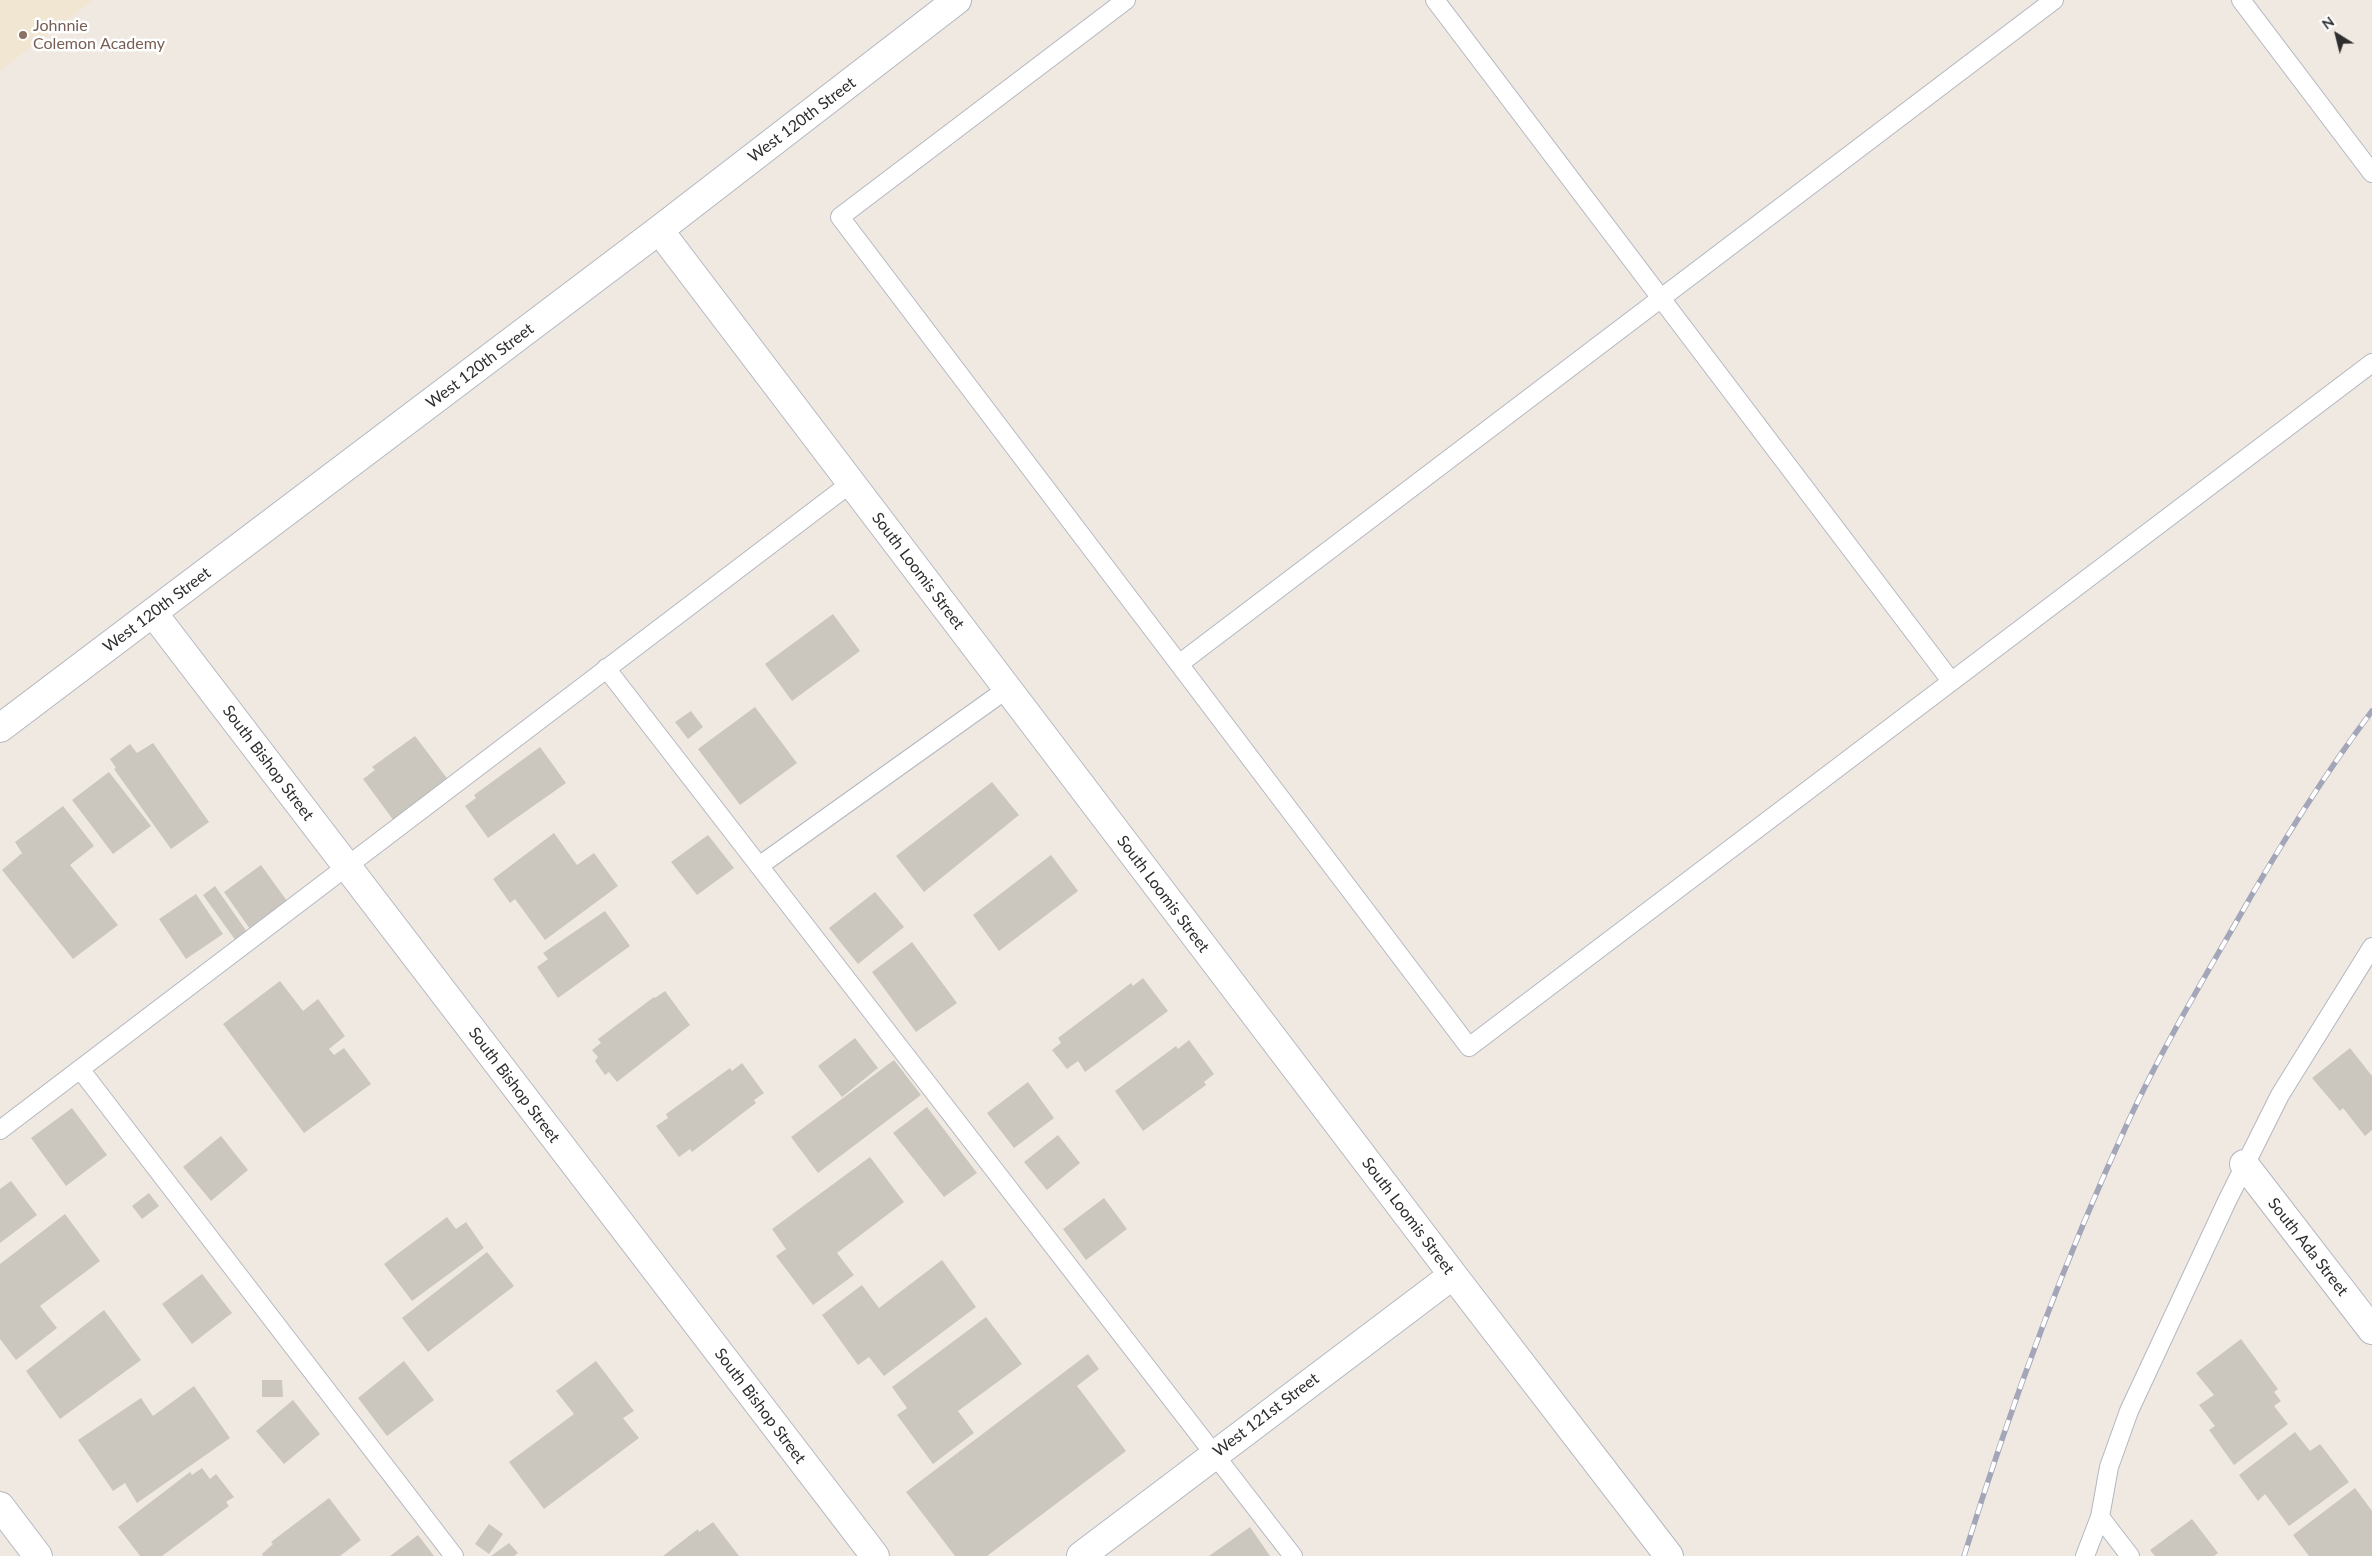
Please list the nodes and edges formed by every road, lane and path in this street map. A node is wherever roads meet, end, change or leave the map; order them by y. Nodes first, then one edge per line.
1 (957, 0) edge
2 (1126, 0) edge
3 (1435, 0) edge
4 (2054, 0) edge
5 (2241, 0) edge
6 (2372, 173) edge
7 (659, 230) junction
8 (1661, 298) junction
9 (2372, 363) edge
10 (851, 483) junction
11 (153, 613) junction
12 (1179, 664) junction
13 (606, 668) junction
14 (1951, 682) junction
15 (1007, 688) junction
16 (0, 728) edge
17 (347, 866) junction
18 (759, 866) junction
19 (2372, 947) edge
20 (80, 1069) junction
21 (0, 1130) edge
22 (2244, 1164) junction
23 (1452, 1275) junction
24 (2372, 1330) edge
25 (1216, 1454) junction
26 (0, 1506) edge
27 (2100, 1516) junction
28 (38, 1556) edge
29 (454, 1556) edge
30 (875, 1556) edge
31 (1081, 1556) edge
32 (1293, 1556) edge
33 (1669, 1556) edge
34 (2085, 1556) edge
35 (2130, 1556) edge

1 - 7 street, West 120th Street
2 - 12 lane
3 - 8 lane
4 - 8 lane
5 - 6 lane
7 - 10 street, South Loomis Street
7 - 11 street, West 120th Street
8 - 12 lane
8 - 14 lane
9 - 14 lane
10 - 13 lane
10 - 15 street, South Loomis Street
11 - 16 street, West 120th Street
11 - 17 street, South Bishop Street
12 - 14 lane
13 - 17 lane
13 - 18 lane
15 - 18 lane
15 - 23 street, South Loomis Street
17 - 20 lane
17 - 30 street, South Bishop Street
18 - 25 lane
19 - 22 lane
20 - 21 lane
20 - 29 lane
22 - 24 street, South Ada Street
22 - 27 lane
23 - 25 street, West 121st Street
23 - 33 street, South Loomis Street
25 - 31 street, West 121st Street
25 - 32 lane
26 - 28 street
27 - 34 lane
27 - 35 lane

